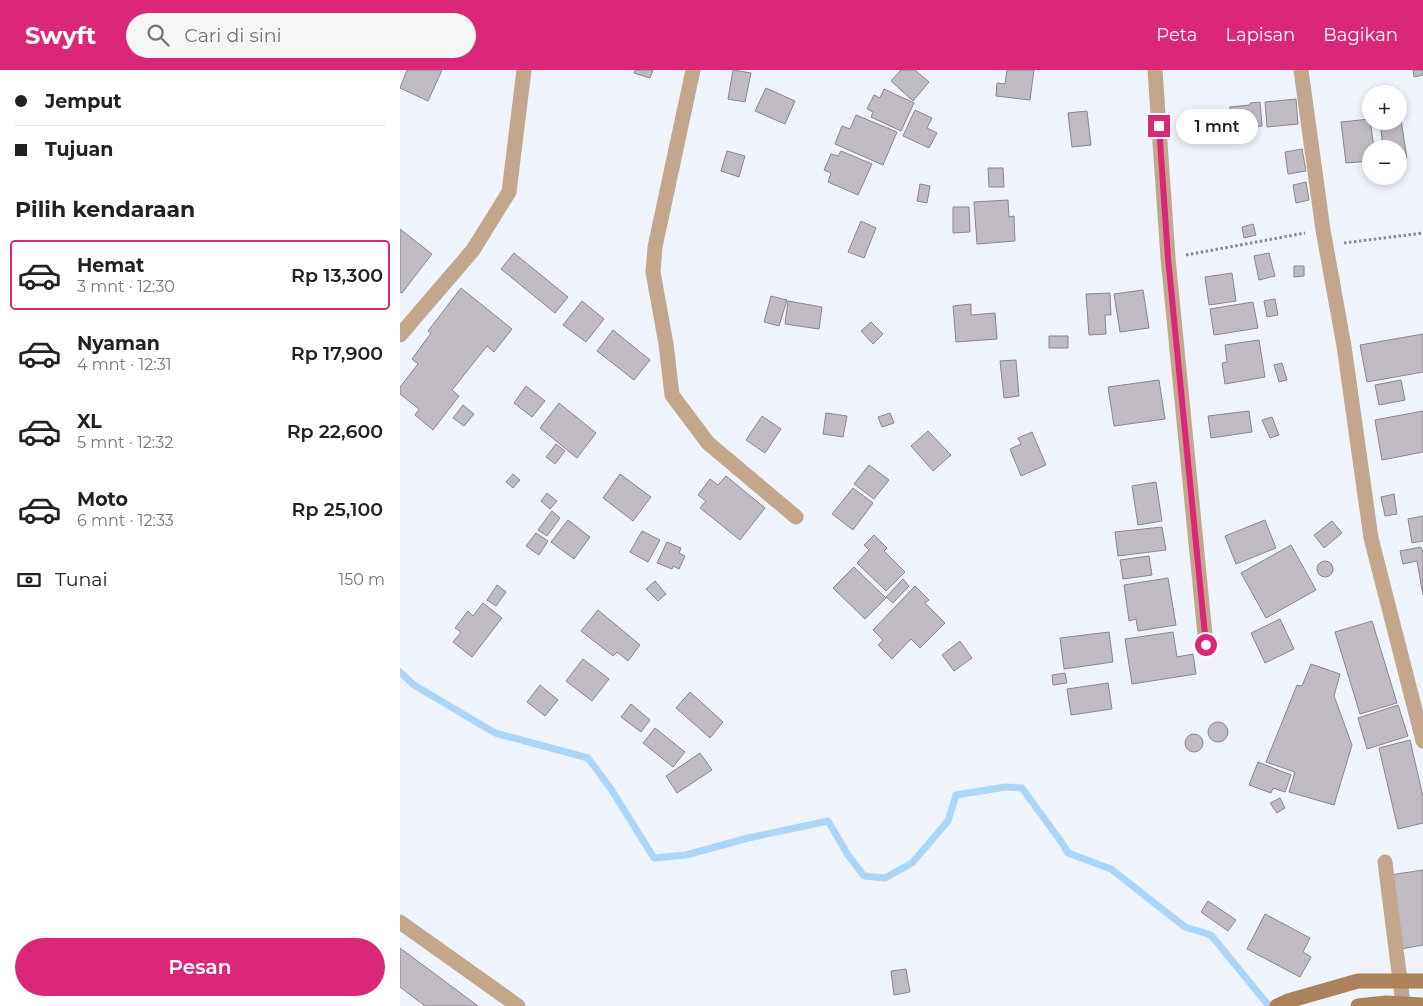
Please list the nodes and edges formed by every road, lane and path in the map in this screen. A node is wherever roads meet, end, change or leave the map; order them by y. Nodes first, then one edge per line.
1 (524, 70) edge
2 (693, 70) edge
3 (1155, 70) edge
4 (1302, 70) edge
5 (1323, 230) junction
6 (1423, 234) edge
7 (1326, 245) junction
8 (1168, 258) junction
9 (400, 335) edge
10 (796, 518) dead end
11 (1206, 645) dead end
12 (1423, 741) edge
13 (1385, 862) dead end
14 (400, 922) edge
15 (1401, 981) junction
16 (1423, 981) edge
17 (1283, 1004) edge
18 (1403, 1004) junction
19 (1423, 1004) edge
20 (518, 1006) edge
21 (1358, 1006) edge

1 - 9 street
2 - 10 street
3 - 8 street
4 - 5 street
5 - 7 street
5 - 8 path
6 - 7 path
7 - 12 street
8 - 11 street
13 - 15 street
14 - 20 street
15 - 16 main road
15 - 17 main road
15 - 18 street
18 - 19 main road
18 - 21 main road

